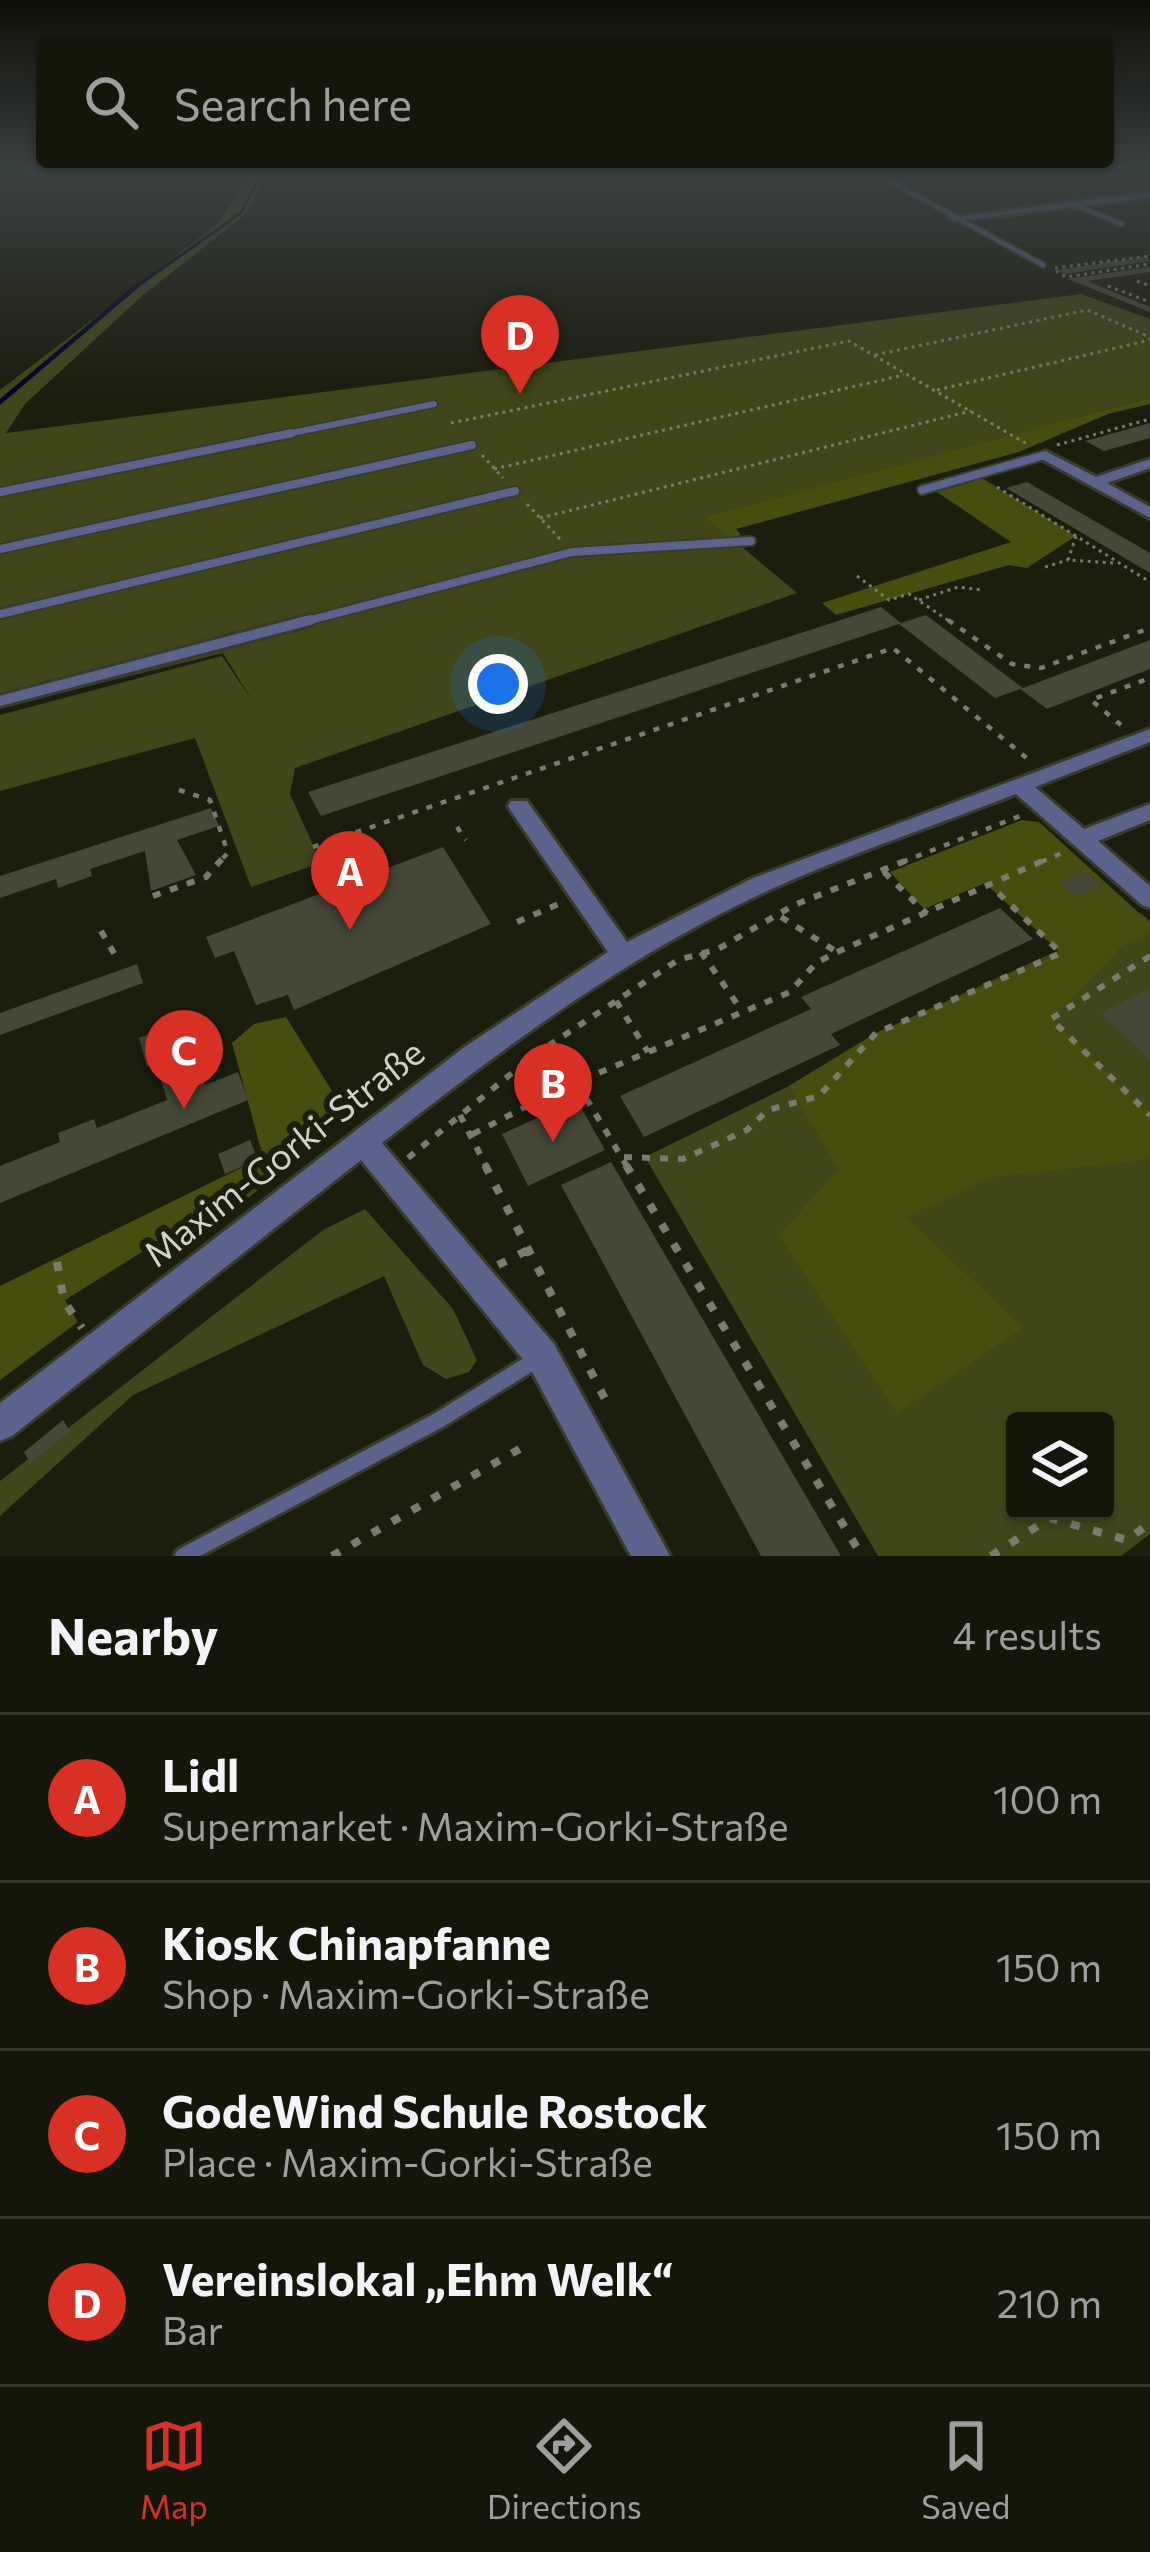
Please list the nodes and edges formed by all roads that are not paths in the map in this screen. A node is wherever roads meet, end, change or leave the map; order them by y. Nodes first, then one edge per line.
1 (1010, 246) edge
2 (1042, 265) dead end
3 (434, 404) dead end
4 (472, 445) dead end
5 (1041, 453) joint
6 (1150, 463) edge
7 (1094, 483) junction
8 (922, 490) dead end
9 (515, 491) dead end
10 (0, 492) edge
11 (1150, 513) edge
12 (751, 541) dead end
13 (0, 550) edge
14 (0, 614) edge
15 (0, 701) edge
16 (1150, 735) edge
17 (1020, 786) junction
18 (519, 806) dead end
19 (1150, 811) edge
20 (1076, 844) junction
21 (1150, 899) edge
22 (623, 955) junction
23 (363, 1141) junction
24 (542, 1356) junction
25 (0, 1424) edge
26 (183, 1556) edge
27 (651, 1556) edge

1 - 2 lane
3 - 10 lane
4 - 13 lane
5 - 7 street
5 - 8 lane
6 - 7 street
7 - 11 street
9 - 14 lane
12 - 15 lane
16 - 17 street, Maxim-Gorki-Straße
17 - 20 street
17 - 22 street, Maxim-Gorki-Straße
18 - 22 street
19 - 20 street
20 - 21 street
22 - 23 street, Maxim-Gorki-Straße
23 - 24 street
23 - 25 street, Maxim-Gorki-Straße
24 - 26 lane
24 - 27 street

